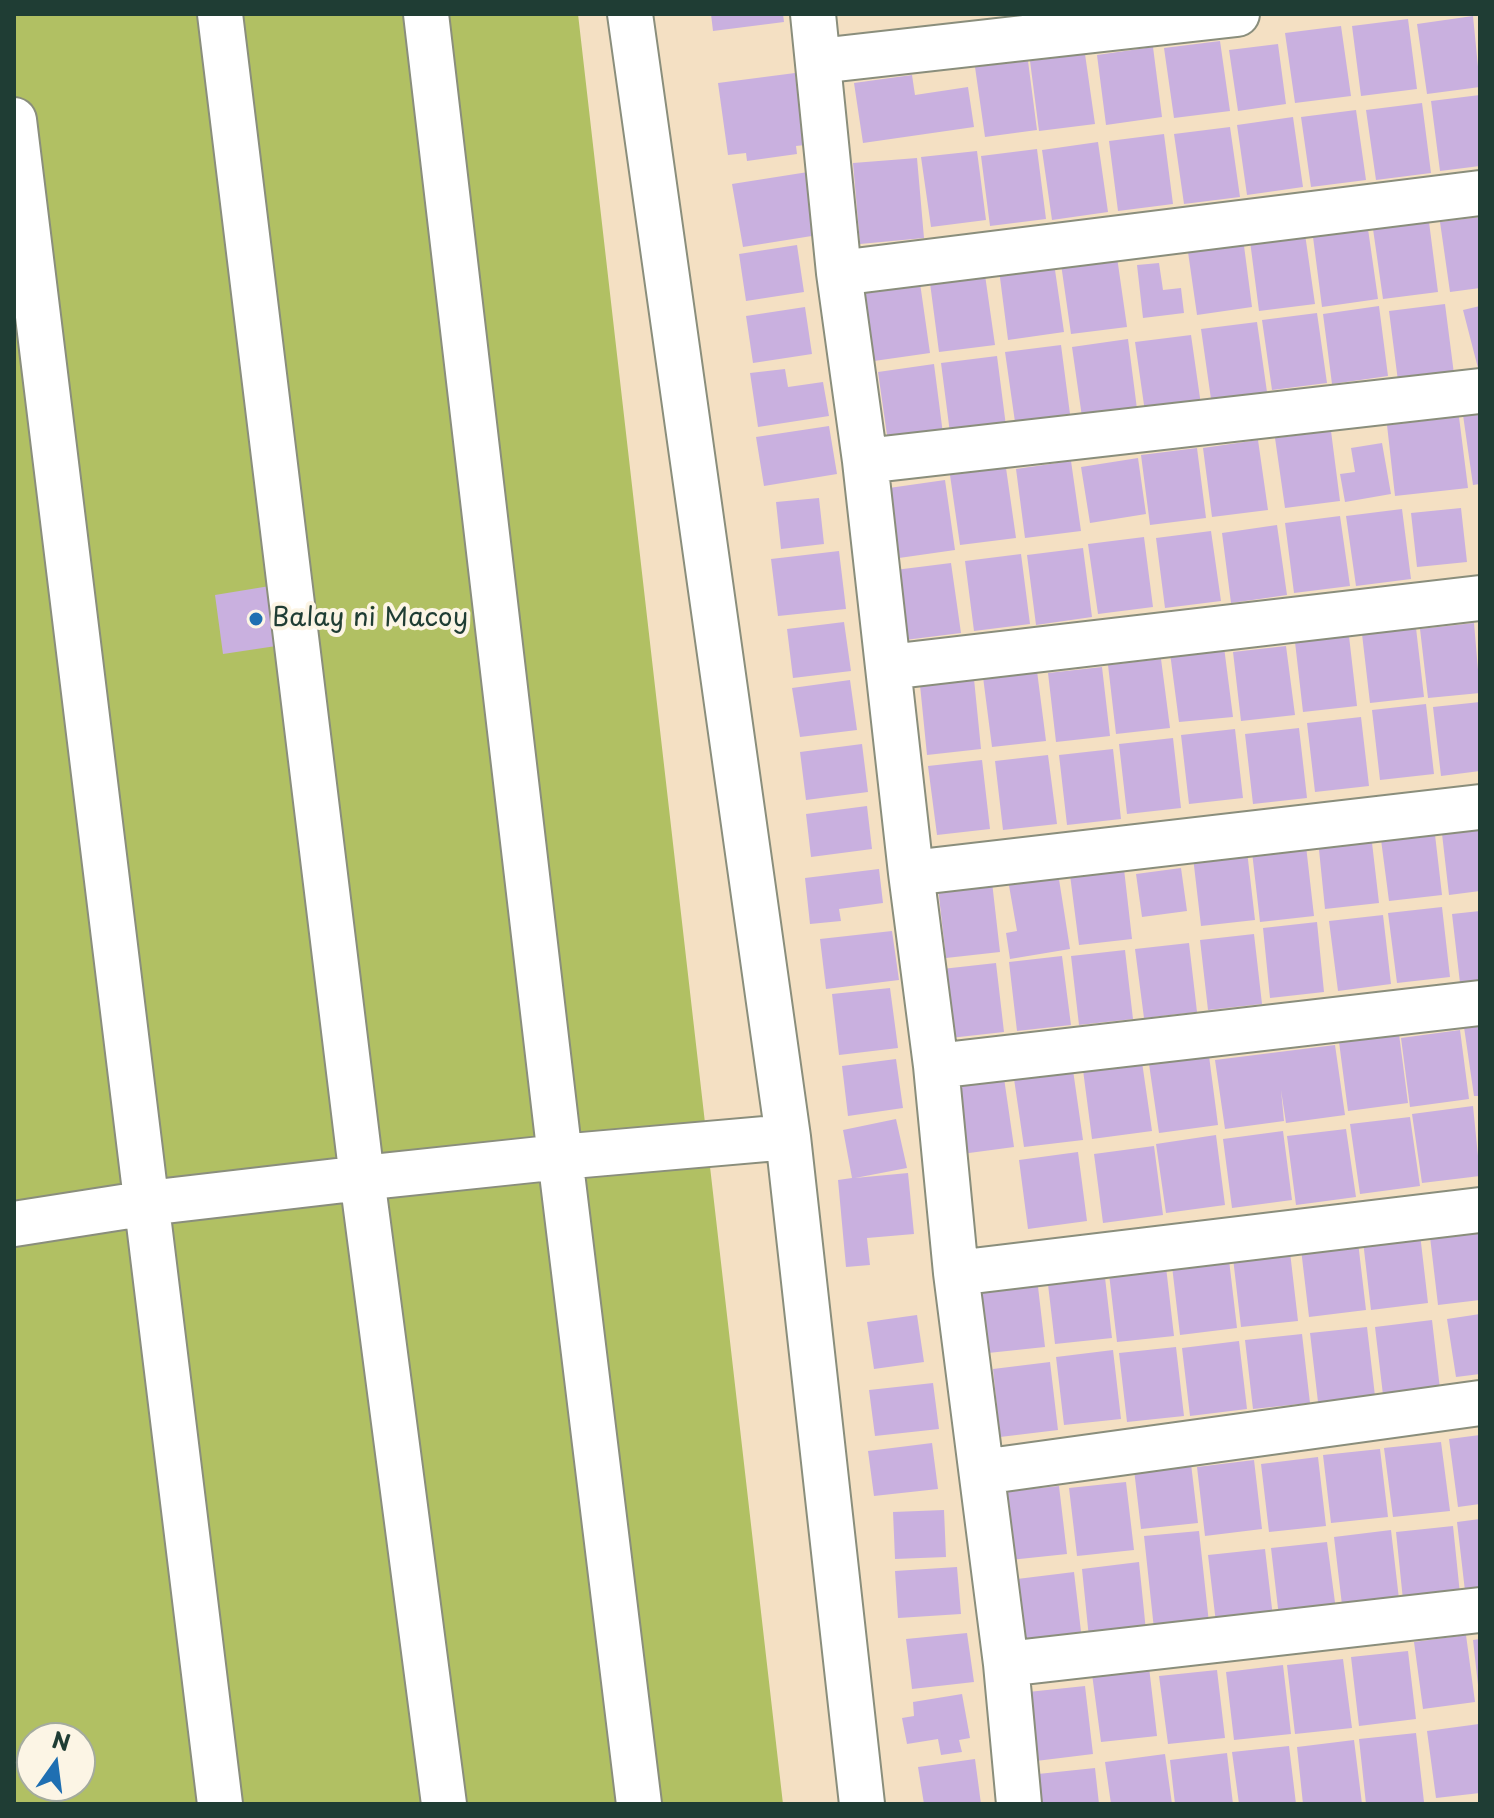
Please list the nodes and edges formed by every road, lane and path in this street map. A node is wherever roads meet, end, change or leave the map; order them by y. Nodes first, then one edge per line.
1 (220, 14) edge
2 (426, 14) edge
3 (630, 14) edge
4 (813, 14) edge
5 (1237, 14) edge
6 (819, 61) junction
7 (14, 120) edge
8 (1480, 193) edge
9 (839, 273) junction
10 (1480, 391) edge
11 (865, 461) junction
12 (1480, 598) edge
13 (889, 667) junction
14 (1480, 807) edge
15 (911, 873) junction
16 (1480, 1003) edge
17 (936, 1066) junction
18 (788, 1137) junction
19 (560, 1157) junction
20 (362, 1178) junction
21 (148, 1203) junction
22 (1480, 1210) edge
23 (14, 1224) edge
24 (956, 1273) junction
25 (1480, 1403) edge
26 (982, 1472) junction
27 (1480, 1610) edge
28 (1006, 1664) junction
29 (220, 1804) edge
30 (444, 1804) edge
31 (639, 1804) edge
32 (862, 1804) edge
33 (1019, 1804) edge

1 - 20 street
2 - 19 street
3 - 18 street
4 - 6 street
5 - 6 street
6 - 9 street
7 - 21 street
8 - 9 street
9 - 11 street
10 - 11 street
11 - 13 street
12 - 13 street
13 - 15 street
14 - 15 street
15 - 17 street
16 - 17 street
17 - 24 street
18 - 19 street
18 - 32 street
19 - 20 street
19 - 31 street
20 - 21 street
20 - 30 street
21 - 23 street
21 - 29 street
22 - 24 street
24 - 26 street
25 - 26 street
26 - 28 street
27 - 28 street
28 - 33 street

